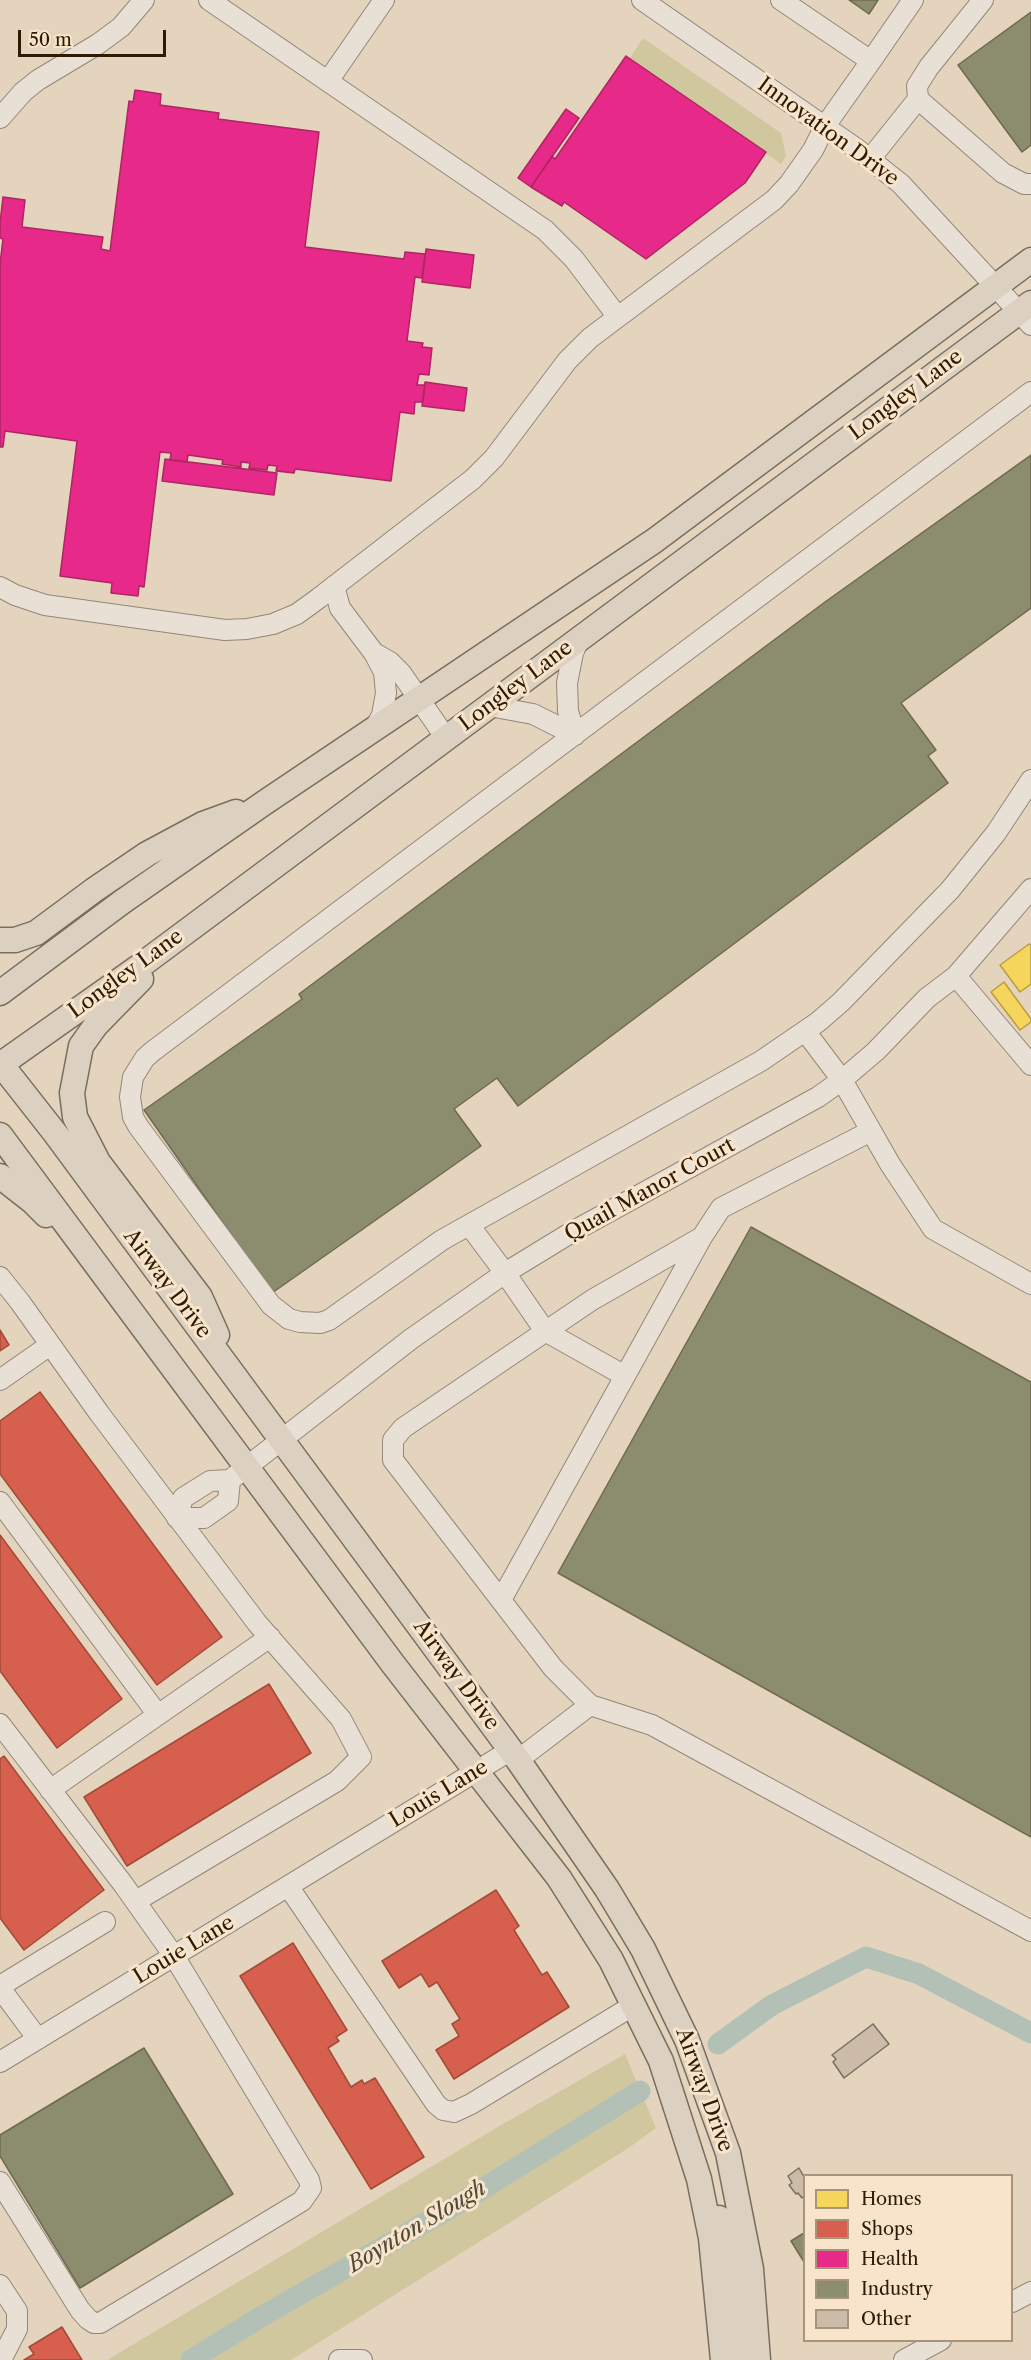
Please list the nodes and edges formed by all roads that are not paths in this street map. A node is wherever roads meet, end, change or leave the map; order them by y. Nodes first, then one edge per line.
1 (144, 0) edge
2 (209, 0) edge
3 (384, 0) edge
4 (642, 0) edge
5 (781, 0) edge
6 (913, 0) edge
7 (983, 0) edge
8 (871, 61) junction
9 (328, 81) junction
10 (918, 99) junction
11 (0, 118) edge
12 (825, 126) junction
13 (870, 159) junction
14 (1031, 184) edge
15 (1031, 260) edge
16 (995, 286) junction
17 (1027, 314) edge
18 (617, 316) junction
19 (1031, 392) edge
20 (334, 586) junction
21 (0, 587) edge
22 (579, 639) junction
23 (374, 653) junction
24 (418, 698) junction
25 (489, 706) junction
26 (376, 726) junction
27 (575, 735) junction
28 (446, 738) junction
29 (1031, 780) edge
30 (264, 803) junction
31 (1031, 889) edge
32 (198, 921) junction
33 (0, 940) edge
34 (956, 976) junction
35 (0, 993) edge
36 (805, 1031) junction
37 (0, 1064) edge
38 (1031, 1065) edge
39 (842, 1080) junction
40 (871, 1131) junction
41 (0, 1135) edge
42 (0, 1176) edge
43 (468, 1225) junction
44 (702, 1237) junction
45 (101, 1271) junction
46 (505, 1272) junction
47 (0, 1277) edge
48 (1031, 1284) edge
49 (545, 1331) junction
50 (50, 1345) junction
51 (223, 1360) junction
52 (625, 1376) junction
53 (0, 1380) edge
54 (283, 1441) junction
55 (238, 1474) junction
56 (0, 1502) edge
57 (177, 1518) junction
58 (501, 1600) junction
59 (270, 1638) junction
60 (590, 1705) junction
61 (159, 1715) junction
62 (0, 1724) edge
63 (515, 1755) junction
64 (477, 1772) junction
65 (50, 1790) junction
66 (368, 1838) joint
67 (288, 1886) junction
68 (136, 1901) junction
69 (105, 1922) dead end
70 (1031, 1931) edge
71 (174, 1956) junction
72 (0, 1987) edge
73 (634, 2005) junction
74 (38, 2039) junction
75 (0, 2062) edge
76 (699, 2179) junction
77 (0, 2182) edge
78 (0, 2284) edge
79 (1031, 2292) edge
80 (1013, 2301) edge
81 (936, 2342) edge
82 (1, 2360) edge
83 (339, 2360) edge
84 (362, 2360) edge
85 (723, 2360) edge
86 (742, 2360) edge
87 (758, 2360) edge
88 (904, 2360) edge

1 - 11 street
2 - 9 street
3 - 9 street
4 - 12 street, Innovation Drive
5 - 8 street
6 - 8 street
7 - 10 street
8 - 12 street
9 - 18 street
10 - 13 street
10 - 14 street
12 - 13 street, Innovation Drive
12 - 18 street
13 - 16 street, Innovation Drive
15 - 16 main road, Longley Lane
16 - 17 street, Innovation Drive
16 - 24 main road, Longley Lane
17 - 22 main road, Longley Lane
18 - 20 street
19 - 27 street
20 - 21 street
20 - 23 street
22 - 25 main road, Longley Lane
22 - 27 street
23 - 24 street
23 - 26 street
24 - 26 main road, Longley Lane
24 - 28 street
25 - 27 street
25 - 28 main road, Longley Lane
26 - 30 main road, Longley Lane
27 - 43 street
28 - 32 main road, Longley Lane
29 - 36 street
30 - 33 main road
30 - 35 main road, Longley Lane
31 - 34 street, Quail Manor Court
32 - 37 main road, Longley Lane
32 - 51 main road
34 - 38 street
34 - 39 street, Quail Manor Court
36 - 39 street
36 - 43 street
37 - 51 main road, Airway Drive
39 - 40 street
39 - 46 street, Quail Manor Court
40 - 44 street
40 - 48 street
41 - 45 main road, Airway Drive
42 - 45 main road
43 - 46 street
44 - 49 street
44 - 52 street
45 - 55 main road, Airway Drive
46 - 49 street
46 - 54 street, Quail Manor Court
47 - 50 street
49 - 52 street
49 - 58 street
50 - 53 street
50 - 57 street
51 - 54 main road, Airway Drive
52 - 58 street
54 - 55 street, Quail Manor Court
54 - 63 main road, Airway Drive
55 - 57 street
55 - 57 street
55 - 64 main road, Airway Drive
56 - 61 street
57 - 59 street
58 - 60 street
59 - 61 street
59 - 68 street
60 - 63 street, Louis Lane
60 - 70 street
61 - 65 street
62 - 65 street
63 - 64 street, Louis Lane
63 - 87 main road, Airway Drive
64 - 66 street, Louis Lane
64 - 73 main road, Airway Drive
65 - 68 street
66 - 67 street, Louie Lane
67 - 71 street, Louie Lane
67 - 73 street
68 - 71 street
69 - 72 street
71 - 74 street, Louie Lane
71 - 77 street
72 - 74 street
73 - 76 main road, Airway Drive
74 - 75 street, Louie Lane
76 - 85 main road, Airway Drive
76 - 86 main road
78 - 82 street
79 - 80 street
81 - 88 street
83 - 84 street

